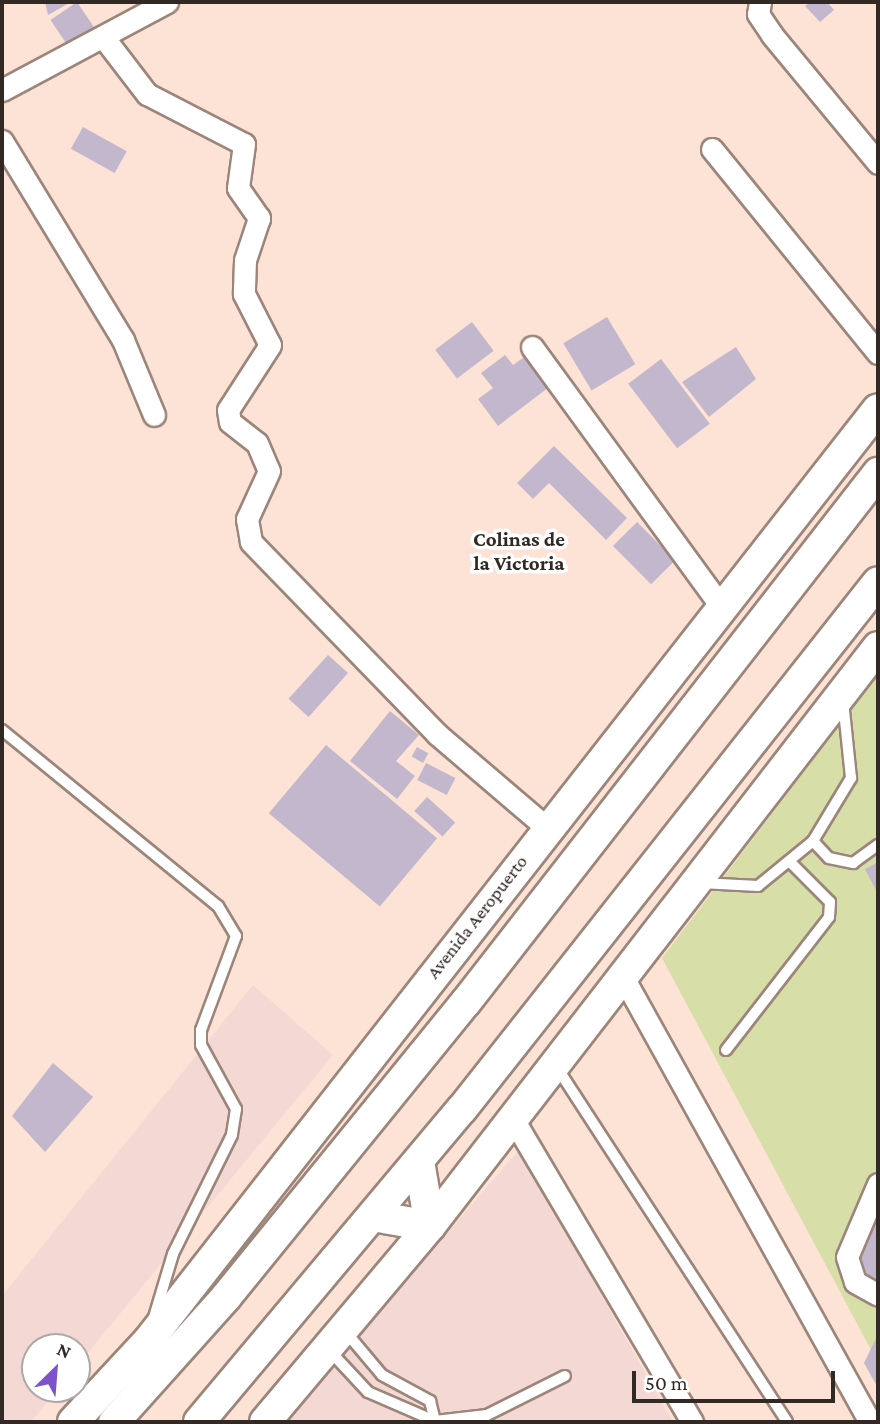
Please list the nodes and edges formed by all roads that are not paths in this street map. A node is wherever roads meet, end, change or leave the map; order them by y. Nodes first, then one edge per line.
1 (167, 2) edge
2 (760, 2) edge
3 (104, 38) junction
4 (2, 90) edge
5 (2, 141) edge
6 (712, 149) dead end
7 (878, 163) edge
8 (532, 347) dead end
9 (878, 353) edge
10 (878, 409) edge
11 (154, 415) dead end
12 (878, 473) edge
13 (878, 582) edge
14 (722, 608) junction
15 (878, 647) edge
16 (842, 692) junction
17 (2, 730) edge
18 (547, 828) junction
19 (676, 835) junction
20 (813, 841) junction
21 (878, 845) edge
22 (792, 864) junction
23 (643, 876) junction
24 (695, 882) junction
25 (459, 941) junction
26 (510, 944) junction
27 (623, 977) junction
28 (466, 1002) junction
29 (726, 1050) dead end
30 (555, 1065) junction
31 (513, 1119) junction
32 (419, 1161) junction
33 (878, 1184) edge
34 (373, 1216) junction
35 (430, 1226) junction
36 (878, 1295) edge
37 (149, 1340) junction
38 (337, 1341) junction
39 (565, 1376) dead end
40 (435, 1421) edge
41 (73, 1422) edge
42 (114, 1422) edge
43 (199, 1422) edge
44 (265, 1422) edge
45 (692, 1422) edge
46 (787, 1422) edge
47 (870, 1422) edge

1 - 3 street
2 - 7 street
3 - 4 street
3 - 18 street
5 - 11 street
6 - 9 street
8 - 14 street
10 - 14 main road, Avenida Aeropuerto
12 - 26 main road
13 - 19 main road
14 - 18 main road, Avenida Aeropuerto
15 - 16 main road
16 - 20 lane
16 - 24 main road
17 - 37 lane
18 - 25 main road, Avenida Aeropuerto
19 - 23 main road
19 - 24 main road
20 - 21 lane
20 - 22 lane
22 - 24 lane
22 - 29 lane
23 - 24 main road
23 - 32 main road
24 - 27 main road
25 - 26 main road
25 - 28 main road
25 - 37 main road, Avenida Aeropuerto
26 - 28 main road
27 - 30 main road
27 - 47 street
28 - 42 main road
30 - 31 main road
30 - 46 lane
31 - 35 main road
31 - 45 street
32 - 34 main road
32 - 35 main road
33 - 36 street
34 - 35 main road
34 - 43 main road
35 - 38 main road
37 - 41 main road, Avenida Aeropuerto
38 - 40 lane
38 - 40 lane
38 - 44 main road
39 - 40 lane

